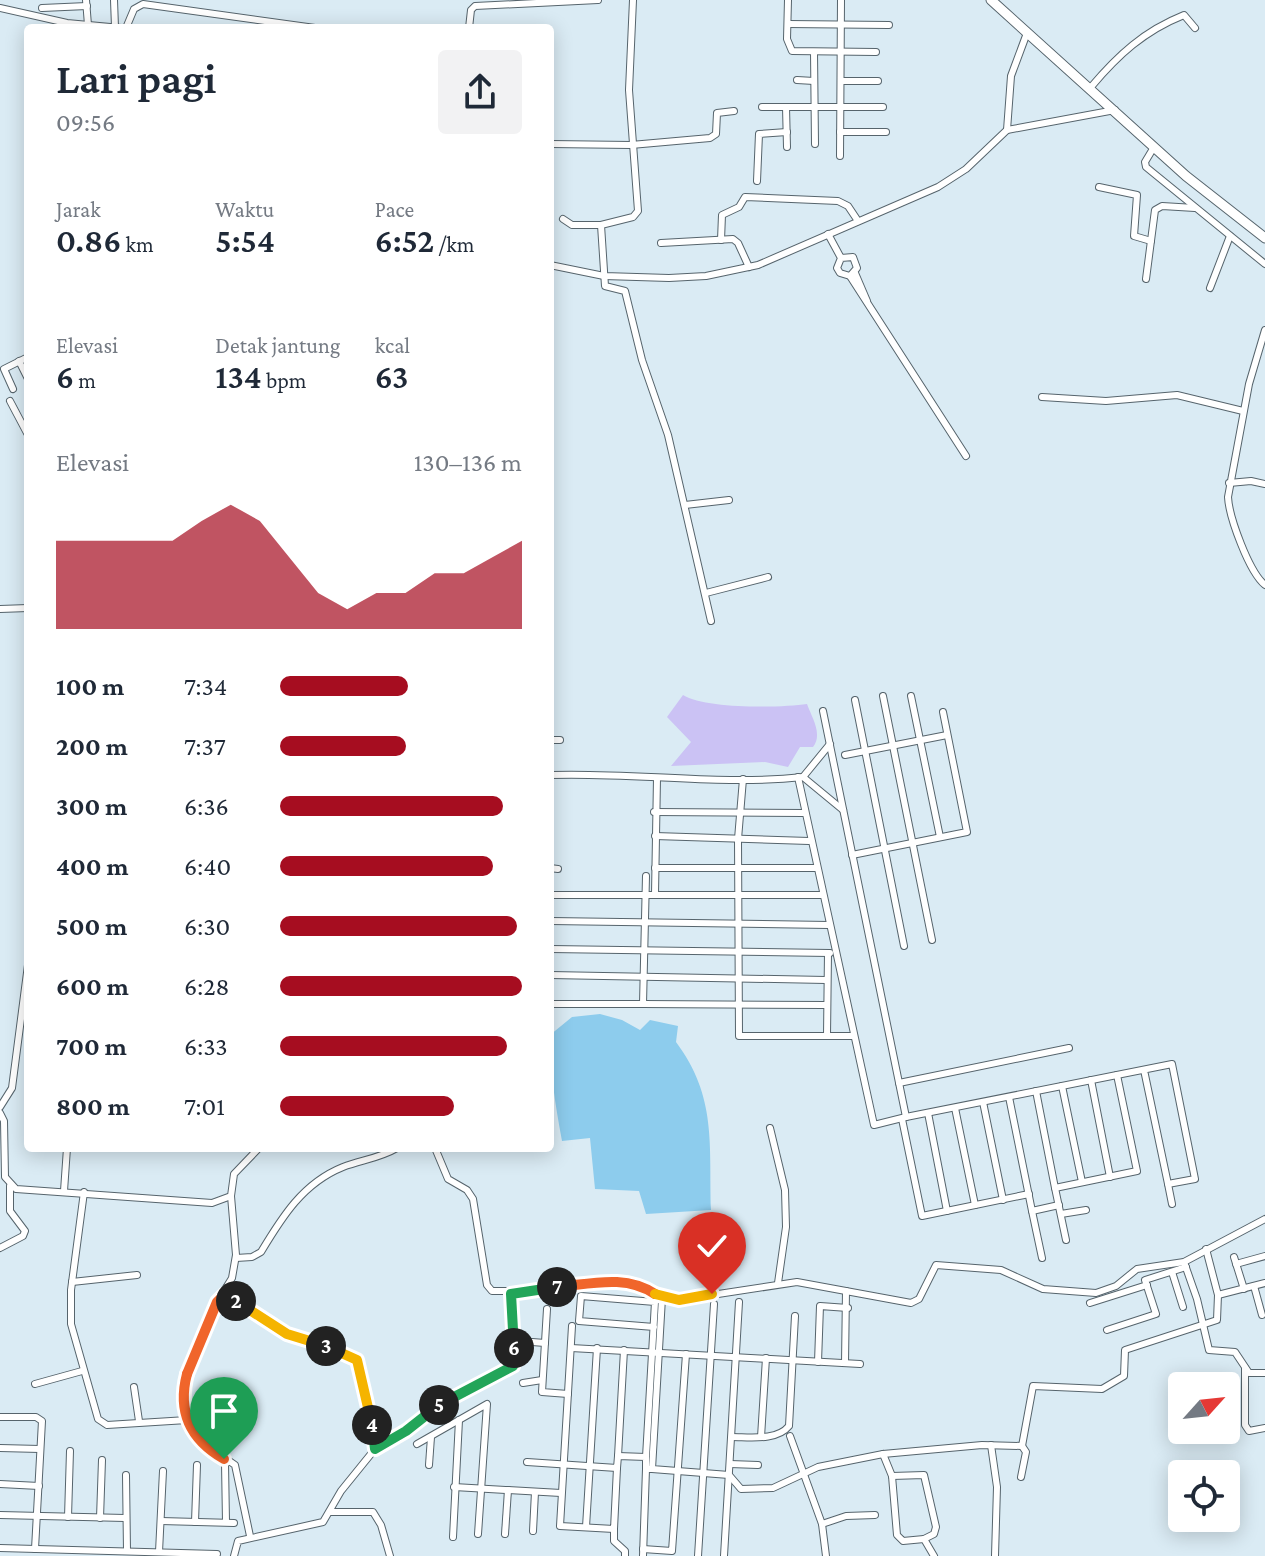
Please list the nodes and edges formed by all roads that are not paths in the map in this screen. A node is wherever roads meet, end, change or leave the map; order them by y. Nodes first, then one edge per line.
1 (114, 0) edge
2 (598, 0) edge
3 (633, 0) edge
4 (788, 0) edge
5 (841, 0) edge
6 (991, 0) edge
7 (147, 2) edge
8 (87, 3) edge
9 (0, 8) edge
10 (42, 8) dead end
11 (83, 24) edge
12 (88, 24) edge
13 (120, 24) edge
14 (124, 24) edge
15 (289, 24) edge
16 (469, 24) edge
17 (788, 24) junction
18 (841, 25) junction
19 (889, 25) dead end
20 (1195, 28) dead end
21 (1027, 32) junction
22 (814, 52) junction
23 (841, 52) junction
24 (876, 52) dead end
25 (797, 80) dead end
26 (814, 81) junction
27 (841, 81) junction
28 (878, 81) dead end
29 (1091, 87) junction
30 (762, 107) dead end
31 (786, 107) junction
32 (814, 107) junction
33 (841, 107) junction
34 (883, 107) dead end
35 (1115, 110) junction
36 (734, 111) dead end
37 (1007, 130) junction
38 (787, 132) junction
39 (840, 132) junction
40 (886, 132) dead end
41 (554, 144) edge
42 (815, 144) dead end
43 (631, 145) junction
44 (787, 147) dead end
45 (1155, 147) junction
46 (840, 156) dead end
47 (757, 181) dead end
48 (1099, 187) dead end
49 (1195, 208) junction
50 (563, 219) dead end
51 (858, 221) junction
52 (601, 225) junction
53 (828, 234) junction
54 (1230, 236) junction
55 (1265, 238) edge
56 (721, 240) junction
57 (1151, 241) junction
58 (661, 243) dead end
59 (841, 258) junction
60 (1265, 264) edge
61 (554, 266) edge
62 (749, 267) junction
63 (852, 275) junction
64 (604, 276) junction
65 (1146, 279) dead end
66 (1210, 288) dead end
67 (1265, 330) edge
68 (24, 359) edge
69 (19, 361) junction
70 (24, 371) edge
71 (13, 389) dead end
72 (1042, 397) dead end
73 (10, 401) dead end
74 (1243, 411) junction
75 (24, 427) edge
76 (966, 456) dead end
77 (1229, 483) junction
78 (1265, 484) edge
79 (729, 500) dead end
80 (685, 505) junction
81 (768, 577) dead end
82 (1265, 585) edge
83 (706, 593) junction
84 (24, 608) edge
85 (0, 609) edge
86 (711, 621) dead end
87 (883, 696) dead end
88 (911, 696) dead end
89 (855, 700) dead end
90 (823, 711) dead end
91 (943, 712) dead end
92 (947, 735) junction
93 (554, 740) edge
94 (560, 740) dead end
95 (920, 740) junction
96 (830, 744) junction
97 (893, 746) junction
98 (865, 751) junction
99 (845, 755) dead end
100 (554, 775) edge
101 (800, 777) junction
102 (657, 778) junction
103 (743, 779) junction
104 (843, 810) junction
105 (654, 812) junction
106 (740, 812) junction
107 (804, 813) junction
108 (655, 836) junction
109 (940, 837) junction
110 (738, 839) junction
111 (809, 841) junction
112 (913, 843) junction
113 (885, 848) junction
114 (852, 855) junction
115 (739, 867) junction
116 (655, 868) junction
117 (816, 868) junction
118 (646, 876) dead end
119 (646, 893) junction
120 (655, 894) junction
121 (554, 895) edge
122 (822, 895) junction
123 (739, 897) junction
124 (554, 921) edge
125 (645, 922) junction
126 (739, 925) junction
127 (829, 925) junction
128 (932, 940) dead end
129 (904, 946) dead end
130 (554, 949) edge
131 (645, 949) junction
132 (739, 951) junction
133 (832, 953) junction
134 (554, 975) edge
135 (644, 977) junction
136 (739, 977) junction
137 (826, 980) junction
138 (554, 1004) edge
139 (643, 1004) junction
140 (739, 1005) junction
141 (826, 1005) junction
142 (24, 1025) edge
143 (827, 1036) junction
144 (854, 1036) junction
145 (1069, 1048) dead end
146 (1144, 1070) junction
147 (1117, 1075) junction
148 (1091, 1080) junction
149 (899, 1083) junction
150 (1062, 1086) junction
151 (1036, 1091) junction
152 (1009, 1097) junction
153 (983, 1102) junction
154 (955, 1108) junction
155 (0, 1110) edge
156 (928, 1113) junction
157 (904, 1118) junction
158 (770, 1128) dead end
159 (67, 1152) edge
160 (255, 1152) edge
161 (389, 1152) edge
162 (437, 1152) edge
163 (1110, 1177) junction
164 (1082, 1182) junction
165 (1168, 1184) junction
166 (10, 1186) junction
167 (1055, 1188) junction
168 (64, 1191) junction
169 (84, 1192) junction
170 (1029, 1194) junction
171 (231, 1196) junction
172 (1003, 1200) junction
173 (1172, 1204) dead end
174 (975, 1205) junction
175 (1059, 1205) junction
176 (1086, 1210) dead end
177 (947, 1211) junction
178 (1032, 1211) junction
179 (1061, 1214) junction
180 (1265, 1219) edge
181 (1066, 1240) dead end
182 (0, 1248) edge
183 (1206, 1249) junction
184 (1265, 1256) edge
185 (236, 1258) junction
186 (1042, 1258) dead end
187 (1185, 1264) junction
188 (1172, 1272) junction
189 (137, 1275) dead end
190 (72, 1282) junction
191 (778, 1283) junction
192 (1265, 1283) edge
193 (1147, 1285) junction
194 (1254, 1286) junction
195 (1244, 1289) junction
196 (515, 1291) junction
197 (846, 1291) junction
198 (225, 1294) junction
199 (1218, 1295) junction
200 (662, 1298) junction
201 (739, 1302) dead end
202 (1090, 1303) dead end
203 (714, 1304) dead end
204 (1183, 1307) dead end
205 (848, 1308) junction
206 (547, 1309) dead end
207 (1262, 1315) dead end
208 (795, 1316) dead end
209 (572, 1326) dead end
210 (654, 1327) junction
211 (1203, 1327) junction
212 (1107, 1330) dead end
213 (532, 1342) dead end
214 (545, 1343) junction
215 (571, 1348) junction
216 (597, 1348) junction
217 (624, 1350) junction
218 (656, 1352) junction
219 (686, 1354) junction
220 (711, 1355) junction
221 (738, 1357) junction
222 (766, 1358) junction
223 (793, 1361) junction
224 (818, 1362) junction
225 (845, 1363) junction
226 (860, 1364) dead end
227 (1245, 1368) junction
228 (82, 1371) junction
229 (1265, 1373) edge
230 (542, 1380) junction
231 (523, 1383) dead end
232 (35, 1384) dead end
233 (134, 1387) dead end
234 (568, 1394) junction
235 (0, 1417) edge
236 (187, 1420) junction
237 (459, 1420) junction
238 (139, 1421) junction
239 (1265, 1428) edge
240 (790, 1436) dead end
241 (431, 1437) junction
242 (732, 1437) junction
243 (761, 1437) junction
244 (417, 1444) dead end
245 (991, 1445) junction
246 (1022, 1446) junction
247 (0, 1448) edge
248 (40, 1449) junction
249 (375, 1449) junction
250 (70, 1451) dead end
251 (883, 1454) junction
252 (618, 1456) junction
253 (646, 1457) junction
254 (102, 1460) dead end
255 (527, 1462) dead end
256 (225, 1463) dead end
257 (730, 1464) junction
258 (197, 1465) dead end
259 (429, 1465) dead end
260 (564, 1465) junction
261 (758, 1465) dead end
262 (591, 1467) junction
263 (617, 1468) junction
264 (649, 1469) junction
265 (163, 1471) dead end
266 (677, 1472) junction
267 (704, 1473) junction
268 (806, 1473) junction
269 (126, 1475) dead end
270 (729, 1475) junction
271 (892, 1476) junction
272 (1021, 1477) dead end
273 (0, 1484) edge
274 (39, 1486) junction
275 (454, 1487) junction
276 (482, 1488) junction
277 (508, 1490) junction
278 (535, 1492) junction
279 (561, 1493) junction
280 (330, 1512) junction
281 (0, 1515) edge
282 (875, 1515) dead end
283 (37, 1516) junction
284 (68, 1517) junction
285 (100, 1518) junction
286 (125, 1518) junction
287 (161, 1521) junction
288 (195, 1522) junction
289 (822, 1524) junction
290 (586, 1527) junction
291 (614, 1529) junction
292 (533, 1531) dead end
293 (478, 1534) dead end
294 (505, 1534) dead end
295 (250, 1536) junction
296 (453, 1537) dead end
297 (924, 1539) junction
298 (0, 1548) edge
299 (35, 1549) junction
300 (127, 1551) junction
301 (54, 1553) edge
302 (643, 1553) edge
303 (159, 1554) edge
304 (192, 1554) edge
305 (217, 1554) dead end
306 (671, 1554) edge
307 (234, 1556) edge
308 (390, 1556) edge
309 (625, 1556) edge
310 (698, 1556) edge
311 (724, 1556) edge
312 (826, 1556) edge
313 (934, 1556) edge
314 (995, 1556) edge

1 - 13 street
2 - 16 street
3 - 43 street
4 - 17 street
5 - 18 street
6 - 21 street
7 - 14 street
7 - 15 street
8 - 10 street
8 - 12 street
9 - 11 street
17 - 18 street
17 - 22 street
18 - 19 street
18 - 23 street
20 - 29 street
21 - 29 street
21 - 37 street
22 - 23 street
22 - 26 street
23 - 24 street
23 - 27 street
25 - 26 street
26 - 32 street
27 - 28 street
27 - 33 street
29 - 35 street
30 - 31 street
31 - 32 street
31 - 38 street
32 - 33 street
32 - 42 street
33 - 34 street
33 - 39 street
35 - 37 street
35 - 45 street
36 - 43 street
37 - 51 street
38 - 44 street
38 - 47 street
39 - 40 street
39 - 46 street
41 - 43 street
43 - 52 street
45 - 49 street
45 - 55 street
48 - 57 street
49 - 54 street
49 - 57 street
50 - 52 street
51 - 53 street
51 - 56 street
52 - 64 street
53 - 59 street
53 - 62 street
54 - 60 street
54 - 66 street
56 - 58 street
56 - 62 street
57 - 65 street
59 - 63 street
59 - 63 street
61 - 64 street
62 - 64 street
63 - 76 street
64 - 80 street
67 - 74 street
68 - 69 street
69 - 70 street
69 - 71 street
72 - 74 street
73 - 75 street
74 - 77 street
77 - 78 street
77 - 82 street
79 - 80 street
80 - 83 street
81 - 83 street
83 - 86 street
84 - 85 street
87 - 97 street
88 - 95 street
89 - 98 street
90 - 96 street
91 - 92 street
92 - 95 street
92 - 109 street
93 - 94 street
95 - 97 street
95 - 109 street
96 - 101 street
96 - 104 street
97 - 98 street
97 - 112 street
98 - 99 street
98 - 113 street
100 - 102 street
101 - 103 street
101 - 104 street
101 - 107 street
102 - 103 street
102 - 105 street
103 - 106 street
104 - 114 street
105 - 106 street
105 - 108 street
106 - 107 street
106 - 110 street
107 - 111 street
108 - 110 street
108 - 116 street
109 - 112 street
110 - 111 street
110 - 115 street
111 - 117 street
112 - 113 street
112 - 128 street
113 - 114 street
113 - 129 street
114 - 149 street
115 - 116 street
115 - 117 street
115 - 123 street
116 - 120 street
117 - 122 street
118 - 119 street
119 - 120 street
119 - 121 street
119 - 125 street
120 - 123 street
122 - 123 street
122 - 127 street
123 - 126 street
124 - 125 street
125 - 126 street
125 - 131 street
126 - 127 street
126 - 132 street
127 - 133 street
130 - 131 street
131 - 132 street
131 - 135 street
132 - 133 street
132 - 136 street
133 - 137 street
133 - 144 street
134 - 135 street
135 - 136 street
135 - 139 street
136 - 137 street
136 - 140 street
137 - 141 street
138 - 139 street
139 - 140 street
140 - 141 street
140 - 143 street
141 - 143 street
142 - 155 street
143 - 144 street
144 - 157 street
145 - 149 street
146 - 147 street
146 - 165 street
146 - 165 street
147 - 148 street
147 - 163 street
148 - 150 street
148 - 163 street
149 - 157 street
150 - 151 street
150 - 164 street
151 - 152 street
151 - 167 street
152 - 153 street
152 - 170 street
153 - 154 street
153 - 172 street
154 - 156 street
154 - 174 street
155 - 166 street
156 - 157 street
156 - 177 street
157 - 177 street
158 - 191 street
159 - 168 street
160 - 171 street
161 - 185 street
162 - 196 street
163 - 164 street
164 - 167 street
165 - 173 street
166 - 168 street
166 - 182 street
167 - 175 street
168 - 169 street
169 - 171 street
169 - 190 street
170 - 172 street
170 - 178 street
171 - 185 street
172 - 174 street
174 - 177 street
175 - 178 street
175 - 179 street
176 - 179 street
178 - 186 street
179 - 181 street
180 - 183 street
183 - 187 street
183 - 199 street
184 - 195 street
185 - 198 street
187 - 188 street
187 - 197 street
187 - 211 street
188 - 193 street
188 - 204 street
189 - 190 street
190 - 228 street
191 - 197 street
191 - 200 street
192 - 194 street
193 - 202 street
193 - 212 street
194 - 195 street
194 - 207 street
195 - 199 street
196 - 200 street
196 - 249 street
197 - 205 street
198 - 236 street
198 - 249 street
199 - 211 street
200 - 218 street
201 - 221 street
203 - 220 street
205 - 224 street
205 - 225 street
206 - 214 street
208 - 223 street
209 - 215 street
210 - 210 street
210 - 218 street
211 - 227 street
211 - 246 street
213 - 214 street
214 - 230 street
215 - 216 street
215 - 234 street
216 - 217 street
216 - 262 street
217 - 218 street
217 - 252 street
218 - 219 street
218 - 253 street
218 - 264 street
219 - 220 street
219 - 266 street
220 - 221 street
220 - 267 street
221 - 222 street
221 - 242 street
222 - 223 street
222 - 243 street
223 - 224 street
223 - 243 street
224 - 225 street
225 - 226 street
227 - 229 street
227 - 239 street
228 - 232 street
228 - 238 street
230 - 231 street
230 - 234 street
233 - 238 street
234 - 260 street
235 - 248 street
236 - 238 street
236 - 295 street
237 - 241 street
237 - 275 street
237 - 276 street
240 - 268 street
241 - 244 street
241 - 259 street
242 - 243 street
242 - 257 street
245 - 246 street
245 - 251 street
245 - 314 street
246 - 272 street
247 - 248 street
248 - 274 street
249 - 280 street
250 - 284 street
251 - 268 street
251 - 271 street
252 - 253 street
252 - 263 street
253 - 264 street
254 - 285 street
255 - 260 street
256 - 288 street
257 - 261 street
257 - 270 street
258 - 288 street
260 - 262 street
260 - 279 street
262 - 263 street
262 - 290 street
263 - 291 street
264 - 266 street
264 - 302 street
265 - 287 street
266 - 267 street
266 - 306 street
267 - 270 street
267 - 310 street
268 - 270 street
268 - 289 street
269 - 286 street
270 - 311 street
271 - 297 street
271 - 297 street
273 - 274 street
274 - 283 street
275 - 276 street
275 - 296 street
276 - 277 street
276 - 293 street
277 - 278 street
277 - 294 street
278 - 279 street
278 - 292 street
279 - 290 street
280 - 295 street
280 - 308 street
281 - 283 street
282 - 289 street
283 - 284 street
283 - 299 street
284 - 285 street
285 - 286 street
286 - 300 street
287 - 288 street
287 - 303 street
289 - 312 street
290 - 291 street
291 - 309 street
295 - 307 street
297 - 313 street
298 - 299 street
299 - 301 street
300 - 301 street
300 - 303 street
302 - 306 street
303 - 304 street
304 - 305 street

